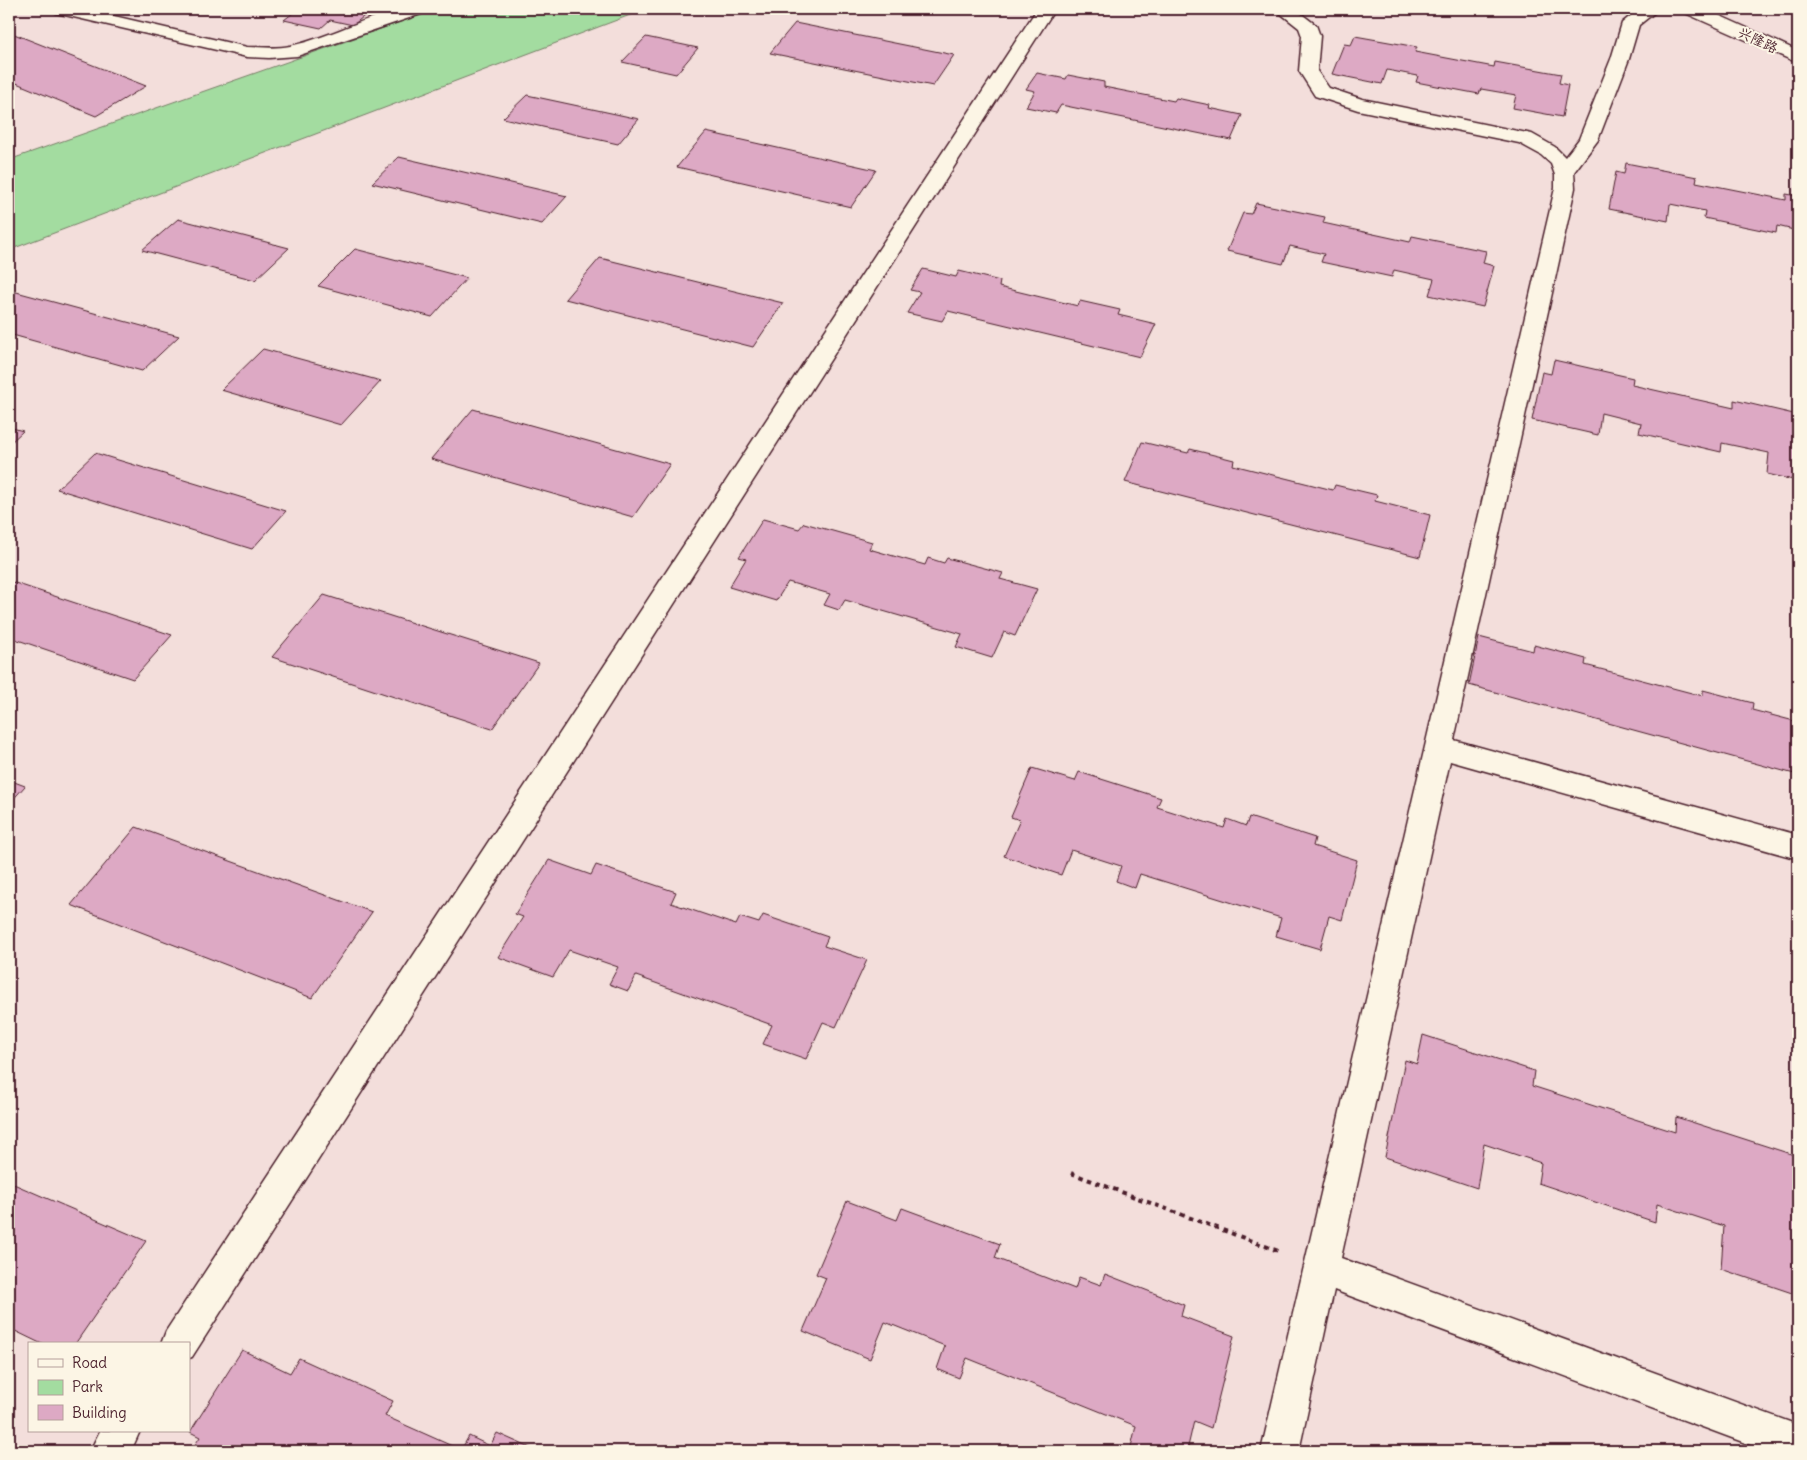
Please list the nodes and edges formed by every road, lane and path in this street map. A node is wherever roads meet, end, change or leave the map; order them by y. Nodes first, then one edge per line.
1 (62, 9) edge
2 (418, 9) edge
3 (1046, 9) edge
4 (1284, 9) edge
5 (1650, 9) edge
6 (1691, 9) edge
7 (1798, 58) edge
8 (1564, 172) junction
9 (1439, 747) junction
10 (1798, 847) edge
11 (1071, 1174) dead end
12 (1321, 1268) junction
13 (180, 1342) edge
14 (121, 1432) edge
15 (1798, 1444) edge
16 (109, 1451) edge
17 (1280, 1451) edge

1 - 2 street
3 - 13 street
4 - 8 street
5 - 8 street
6 - 7 street, 兴隆路
8 - 9 street
9 - 10 street
9 - 12 street
11 - 12 path
12 - 15 street
12 - 17 street
14 - 16 street

